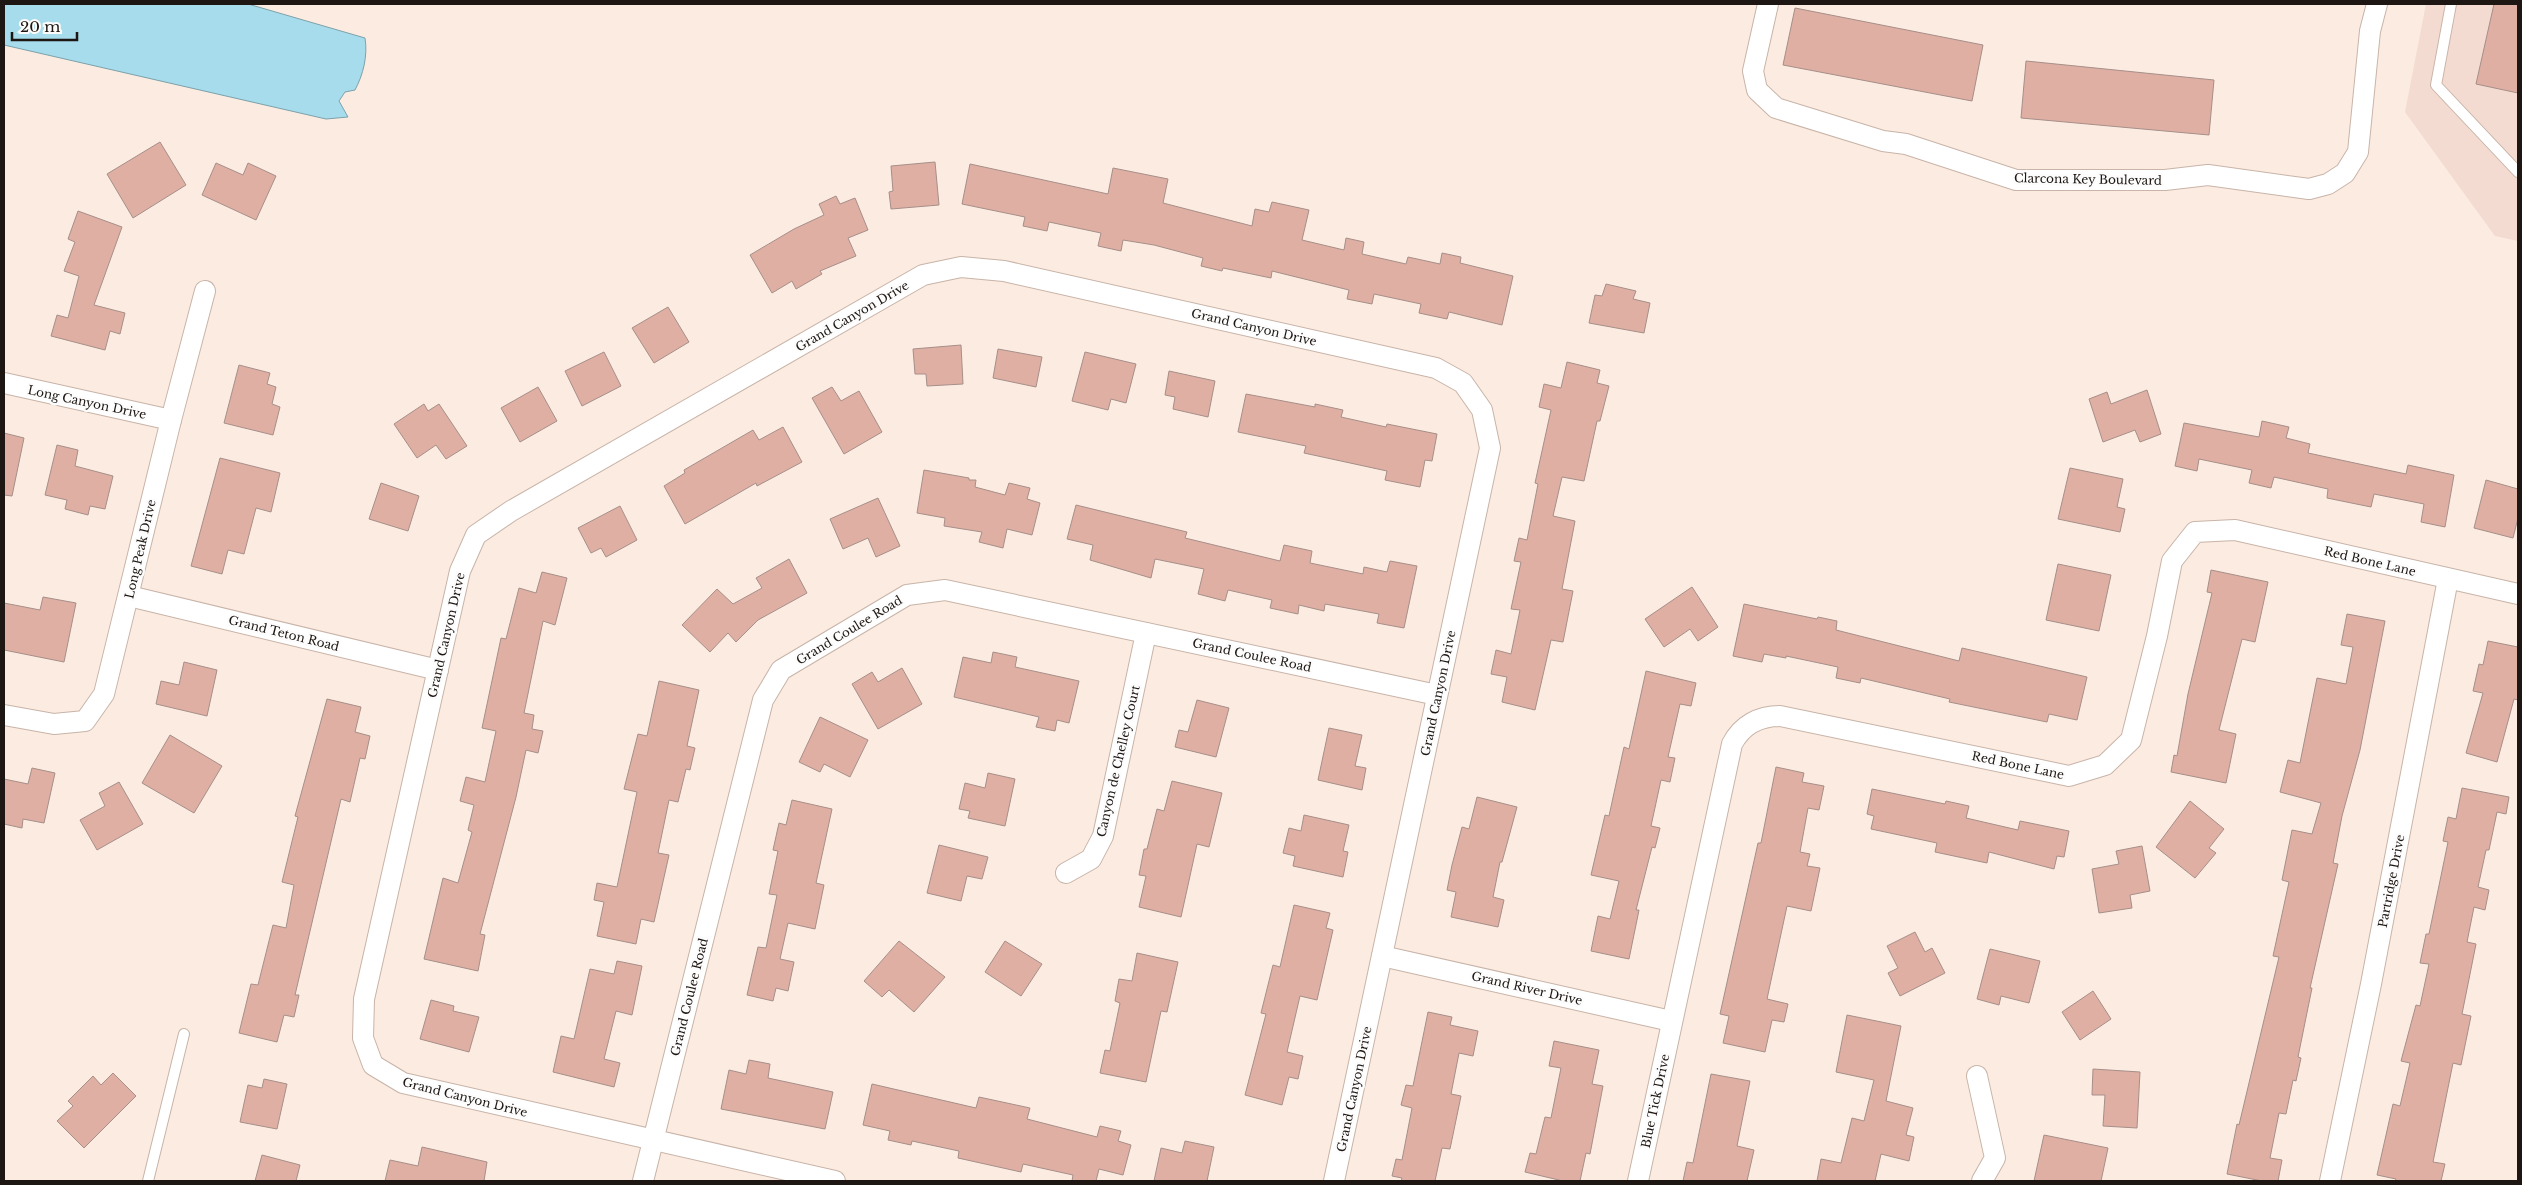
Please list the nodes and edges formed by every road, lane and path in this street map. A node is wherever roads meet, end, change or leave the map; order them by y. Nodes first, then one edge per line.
1 (1768, 4) edge
2 (2377, 4) edge
3 (2451, 4) edge
4 (2518, 172) edge
5 (205, 291) dead end
6 (4, 383) edge
7 (171, 420) junction
8 (2448, 579) junction
9 (2518, 594) edge
10 (129, 596) junction
11 (1146, 633) junction
12 (438, 670) junction
13 (1437, 695) junction
14 (4, 715) edge
15 (1066, 873) dead end
16 (1382, 956) junction
17 (1671, 1021) junction
18 (184, 1034) dead end
19 (1977, 1076) dead end
20 (653, 1141) junction
21 (148, 1181) edge
22 (643, 1181) edge
23 (834, 1181) edge
24 (1334, 1181) edge
25 (1638, 1181) edge
26 (1982, 1181) edge
27 (2330, 1181) edge

1 - 2 street, Clarcona Key Boulevard
3 - 4 lane
5 - 7 street, Long Peak Drive
6 - 7 street, Long Canyon Drive
7 - 10 street, Long Peak Drive
8 - 9 street, Red Bone Lane
8 - 17 street, Red Bone Lane
8 - 27 street, Partridge Drive
10 - 12 street, Grand Teton Road
10 - 14 street, Long Peak Drive
11 - 13 street, Grand Coulee Road
11 - 15 street, Canyon de Chelley Court
11 - 20 street, Grand Coulee Road
12 - 13 street, Grand Canyon Drive
12 - 20 street, Grand Canyon Drive
13 - 16 street, Grand Canyon Drive
16 - 17 street, Grand River Drive
16 - 24 street, Grand Canyon Drive
17 - 25 street, Blue Tick Drive
18 - 21 lane
19 - 26 street
20 - 22 street, Grand Coulee Road
20 - 23 street, Grand Canyon Drive

